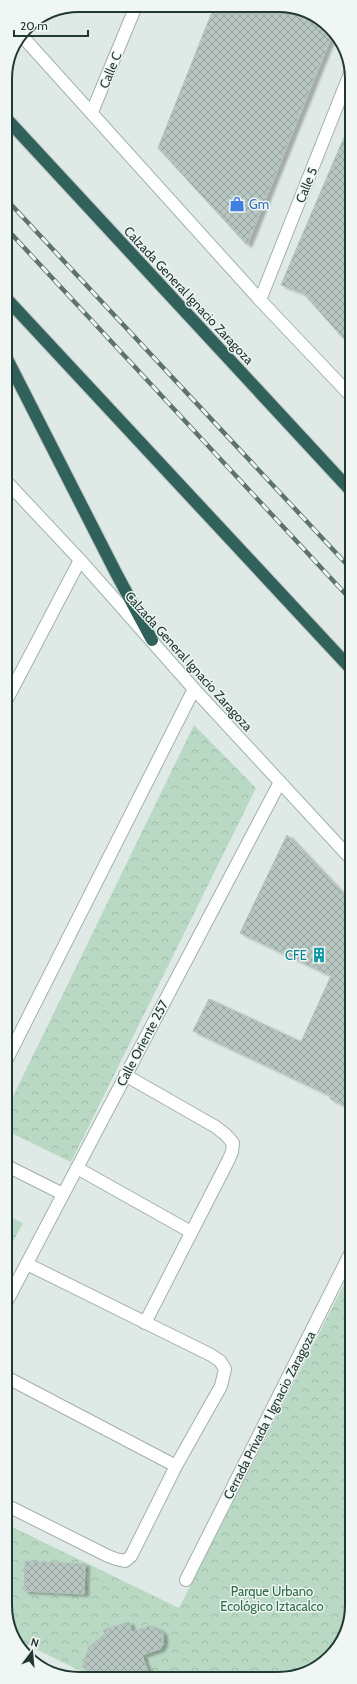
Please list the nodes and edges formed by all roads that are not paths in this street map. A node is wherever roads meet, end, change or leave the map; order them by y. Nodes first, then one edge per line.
1 (134, 12) edge
2 (25, 39) edge
3 (345, 86) edge
4 (92, 112) junction
5 (12, 125) edge
6 (260, 300) junction
7 (12, 305) edge
8 (12, 369) edge
9 (345, 389) edge
10 (345, 484) edge
11 (12, 487) edge
12 (80, 560) junction
13 (152, 640) junction
14 (345, 662) edge
15 (194, 689) junction
16 (12, 690) edge
17 (280, 782) junction
18 (345, 852) edge
19 (12, 1049) edge
20 (125, 1076) junction
21 (12, 1168) edge
22 (76, 1168) junction
23 (63, 1194) junction
24 (191, 1232) junction
25 (27, 1264) junction
26 (345, 1264) edge
27 (12, 1292) edge
28 (145, 1323) junction
29 (12, 1379) edge
30 (176, 1466) junction
31 (12, 1508) edge
32 (186, 1580) dead end

1 - 4 street, Calle C
2 - 4 street
3 - 6 street, Calle 5
4 - 6 street
5 - 10 highway, Calzada General Ignacio Zaragoza
6 - 9 street
7 - 14 highway
8 - 13 highway
11 - 12 street, Calzada General Ignacio Zaragoza
12 - 13 street, Calzada General Ignacio Zaragoza
12 - 16 street
13 - 15 street, Calzada General Ignacio Zaragoza
15 - 17 street, Calzada General Ignacio Zaragoza
15 - 19 street
17 - 18 street, Calzada General Ignacio Zaragoza
17 - 20 street, Calle Oriente 257
20 - 22 street, Calle Oriente 257
20 - 24 street
21 - 23 street
22 - 23 street, Calle Oriente 257
22 - 24 street
23 - 25 street, Calle Oriente 257
24 - 28 street
25 - 27 street, Calle Oriente 257
25 - 28 street
26 - 32 street, Cerrada Privada 1 Ignacio Zaragoza
28 - 30 street
29 - 30 street
30 - 31 street

